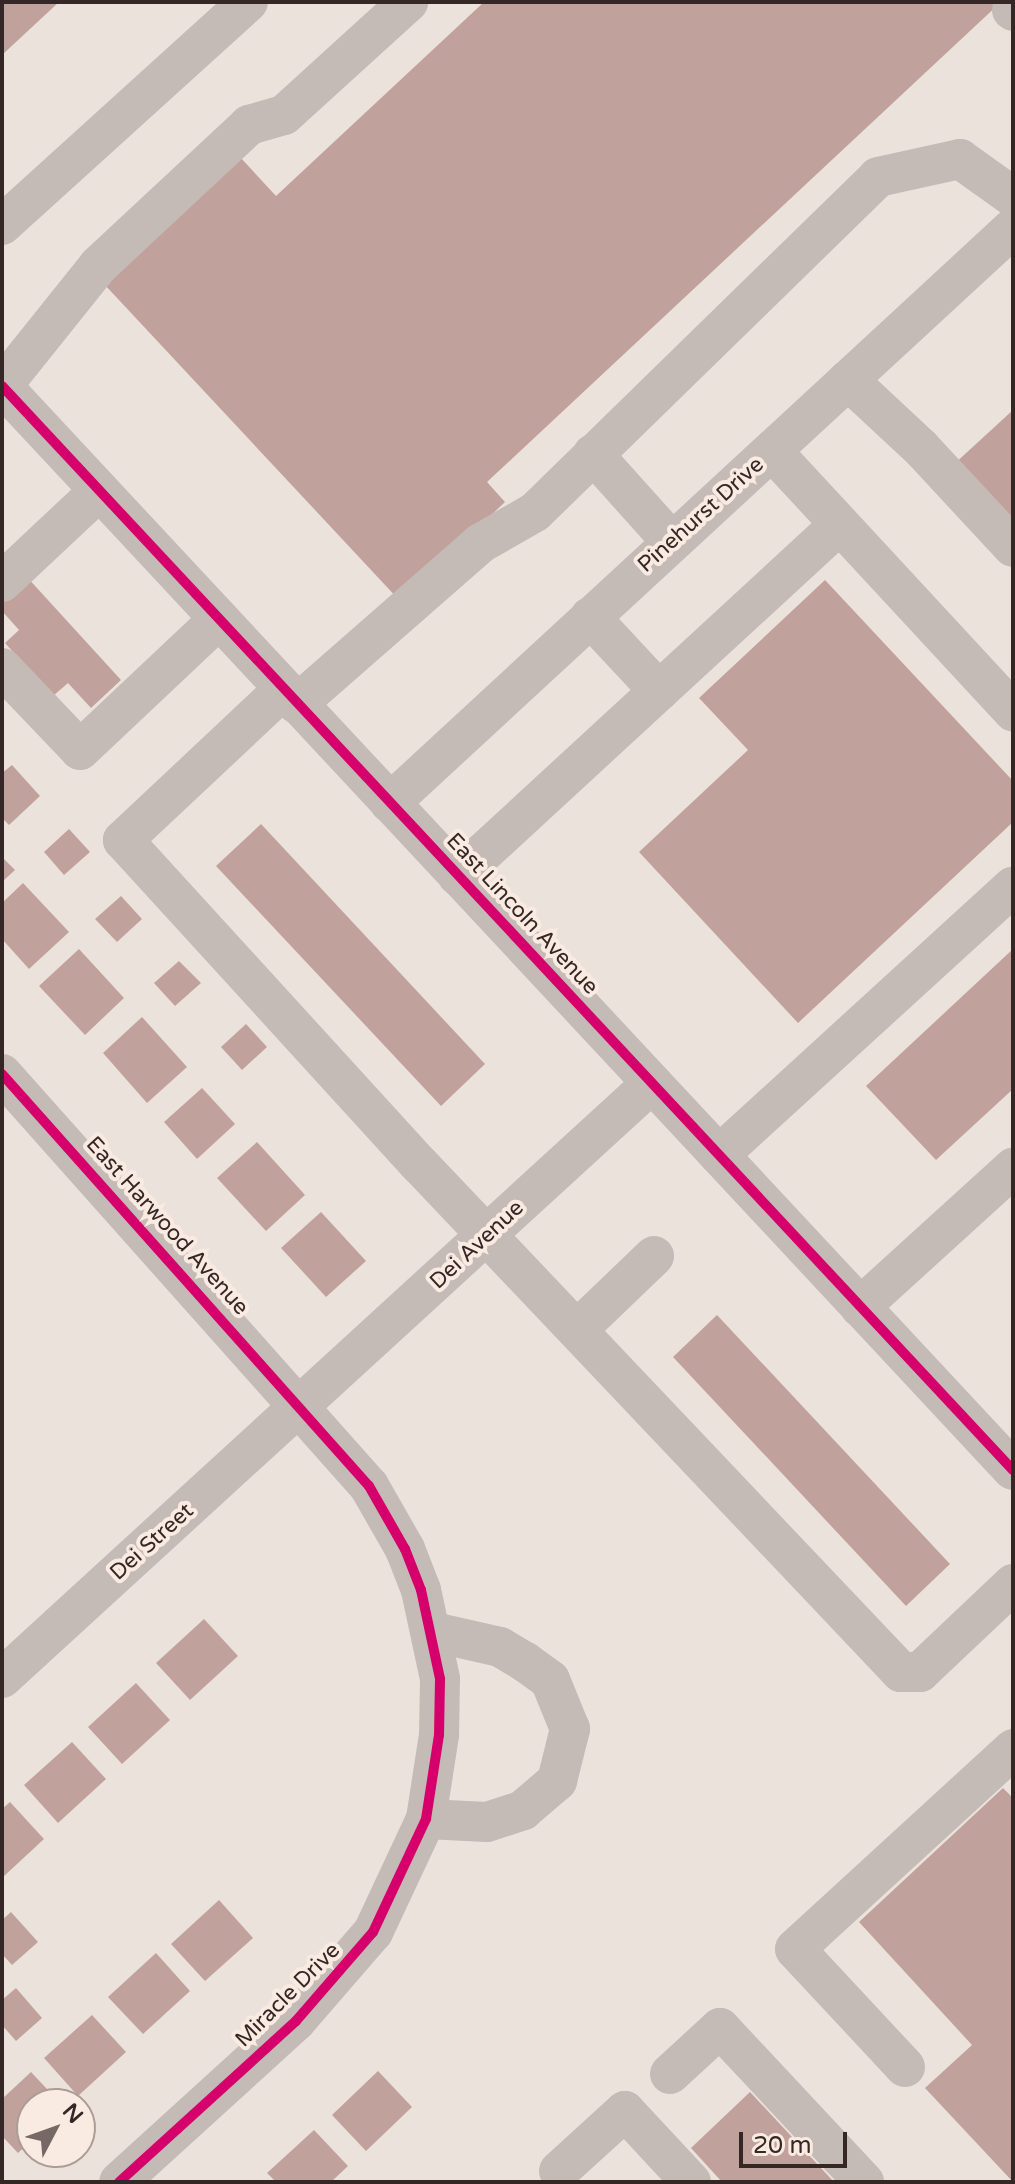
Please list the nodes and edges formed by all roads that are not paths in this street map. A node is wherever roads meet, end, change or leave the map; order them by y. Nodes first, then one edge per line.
1 (248, 2) edge
2 (408, 2) edge
3 (2, 225) edge
4 (1011, 225) edge
5 (848, 380) junction
6 (2, 386) edge
7 (772, 451) junction
8 (593, 454) junction
9 (99, 491) junction
10 (839, 525) junction
11 (672, 542) junction
12 (1013, 547) edge
13 (2, 582) edge
14 (590, 617) junction
15 (219, 619) junction
16 (2, 668) edge
17 (659, 691) junction
18 (291, 696) junction
19 (1013, 711) edge
20 (390, 803) junction
21 (458, 876) junction
22 (1013, 887) edge
23 (2, 1074) edge
24 (652, 1083) junction
25 (719, 1155) junction
26 (1013, 1168) edge
27 (489, 1234) junction
28 (654, 1256) dead end
29 (860, 1307) junction
30 (579, 1328) junction
31 (302, 1406) junction
32 (1013, 1470) edge
33 (1013, 1584) edge
34 (434, 1632) junction
35 (2, 1678) edge
36 (1013, 1749) edge
37 (426, 1819) junction
38 (905, 2067) dead end
39 (670, 2074) dead end
40 (559, 2171) dead end
41 (119, 2182) edge
42 (691, 2182) edge
43 (864, 2182) edge

1 - 3 street
2 - 6 street
4 - 5 street, Pinehurst Drive
4 - 8 street
5 - 7 street, Pinehurst Drive
5 - 12 street
6 - 9 street, East Lincoln Avenue
7 - 10 street
7 - 11 street, Pinehurst Drive
8 - 11 street
8 - 18 street
9 - 13 street
9 - 15 street, East Lincoln Avenue
10 - 17 street
10 - 19 street
11 - 14 street, Pinehurst Drive
14 - 17 street
14 - 20 street, Pinehurst Drive
15 - 16 street
15 - 18 street, East Lincoln Avenue
17 - 21 street
18 - 20 street, East Lincoln Avenue
18 - 27 street
20 - 21 street, East Lincoln Avenue
21 - 24 street, East Lincoln Avenue
22 - 25 street
23 - 31 street, East Harwood Avenue
24 - 25 street, East Lincoln Avenue
24 - 27 street, Dei Avenue
25 - 29 street, East Lincoln Avenue
26 - 29 street
27 - 30 street
27 - 31 street, Dei Avenue
28 - 30 street
29 - 32 street, East Lincoln Avenue
30 - 33 street
31 - 34 street, Miracle Drive
31 - 35 street, Dei Street
34 - 37 street, Miracle Drive
34 - 37 street
36 - 38 street
37 - 41 street, Miracle Drive
39 - 43 street
40 - 42 street

